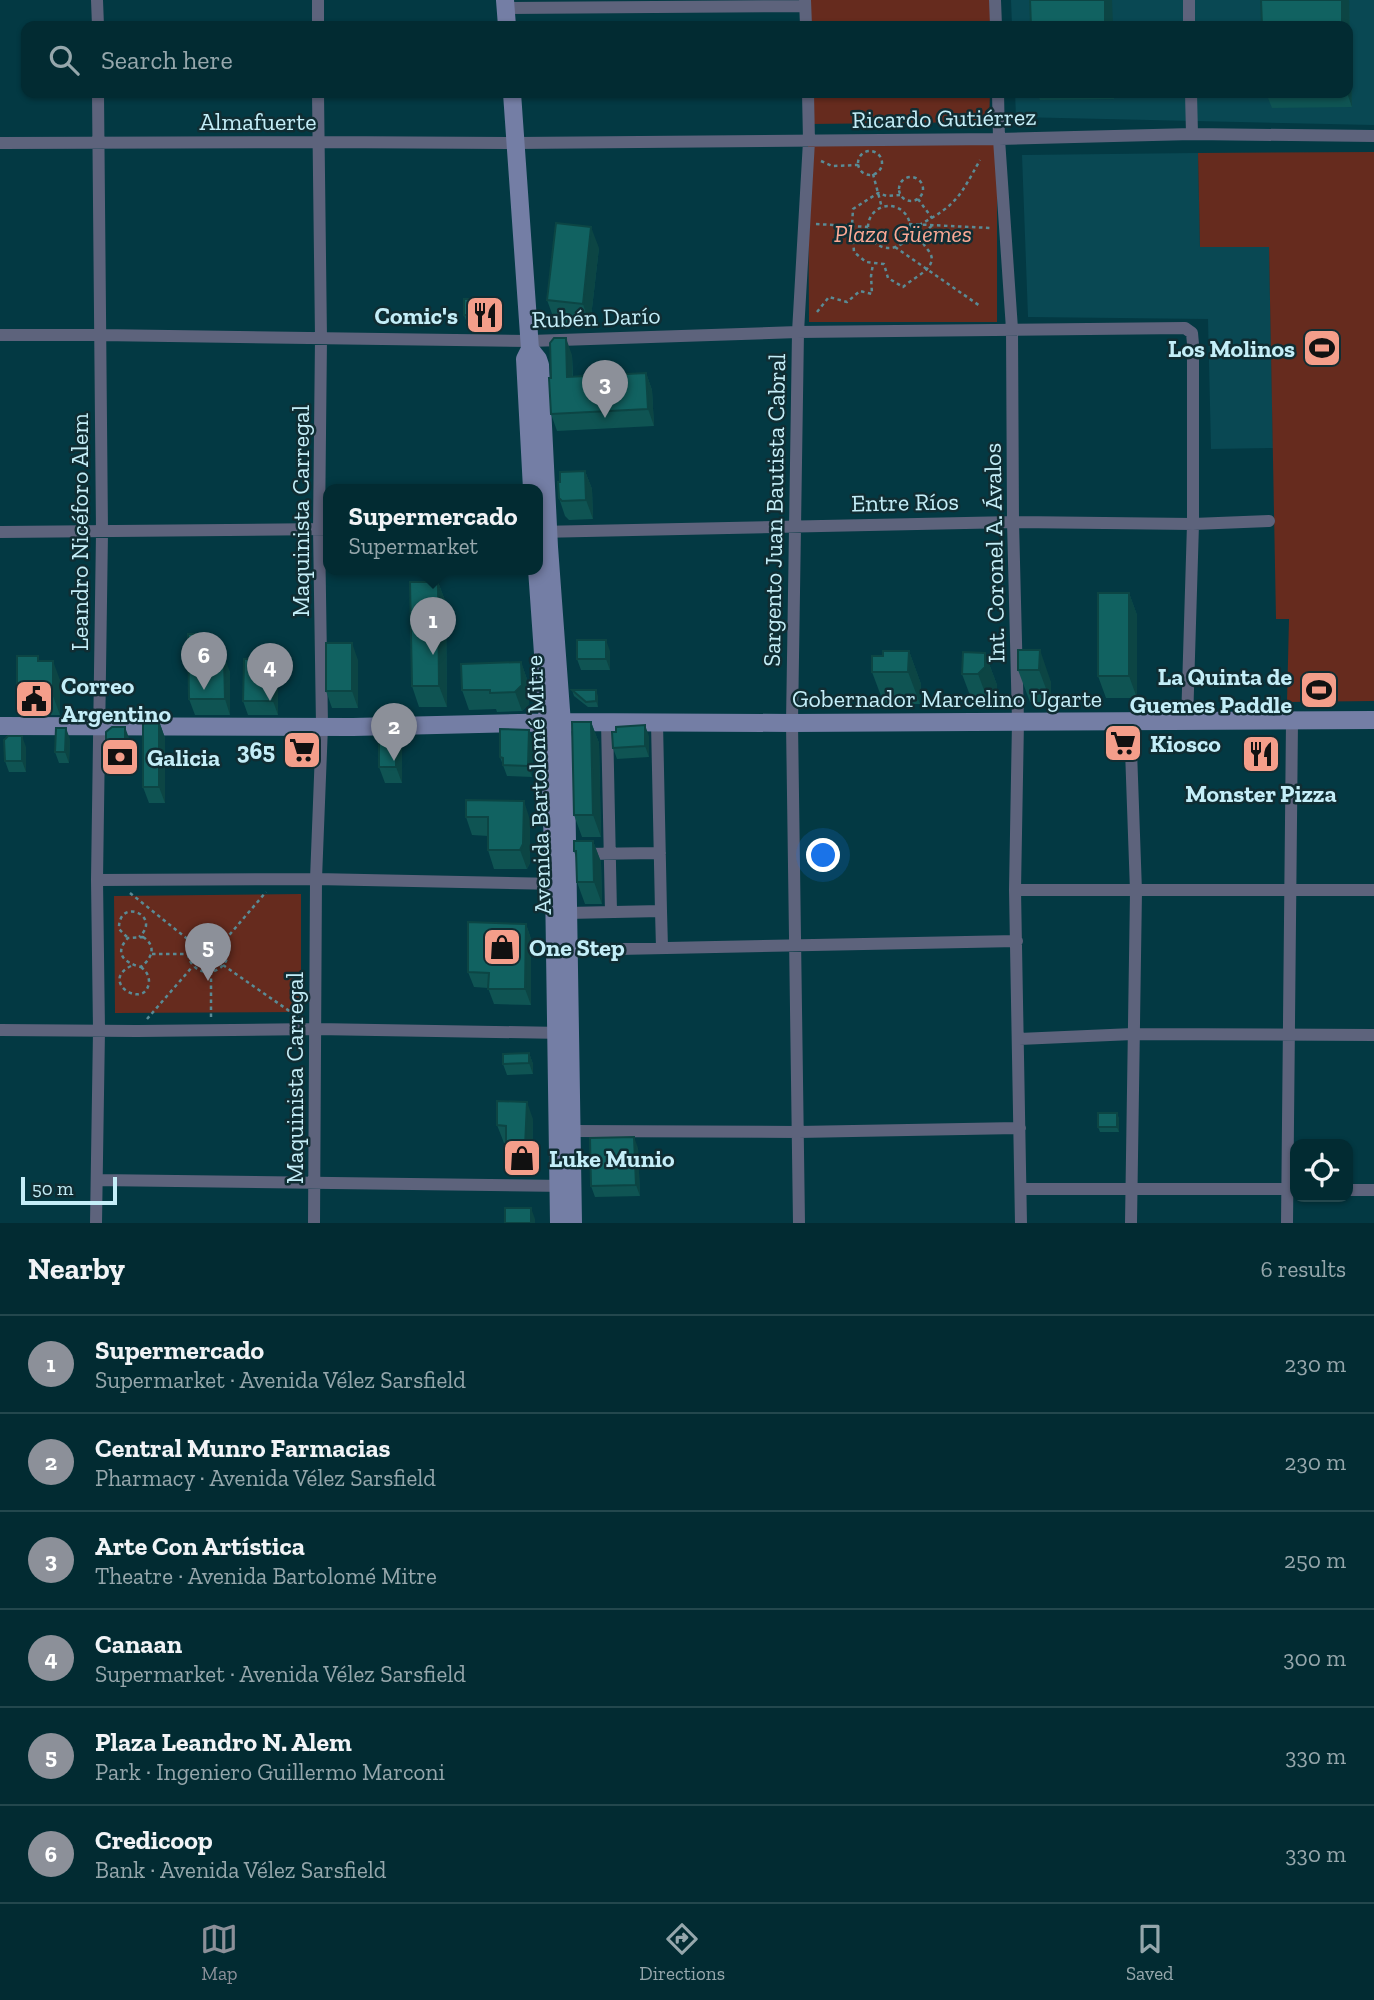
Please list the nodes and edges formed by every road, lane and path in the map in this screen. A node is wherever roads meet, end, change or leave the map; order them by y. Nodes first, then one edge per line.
1 (97, 0) edge
2 (318, 0) edge
3 (995, 0) edge
4 (1189, 0) edge
5 (805, 3) edge
6 (506, 12) edge
7 (98, 21) edge
8 (318, 21) edge
9 (806, 21) edge
10 (996, 21) edge
11 (1189, 21) edge
12 (98, 98) edge
13 (318, 98) edge
14 (512, 98) edge
15 (808, 98) edge
16 (998, 98) edge
17 (1191, 98) edge
18 (1192, 134) junction
19 (1374, 136) edge
20 (999, 139) junction
21 (809, 141) junction
22 (0, 142) edge
23 (98, 142) junction
24 (317, 142) junction
25 (515, 144) junction
26 (818, 158) dead end
27 (980, 160) dead end
28 (858, 165) junction
29 (873, 174) junction
30 (878, 192) junction
31 (900, 195) junction
32 (918, 199) junction
33 (882, 208) junction
34 (932, 218) junction
35 (813, 224) dead end
36 (909, 224) junction
37 (919, 225) junction
38 (933, 225) junction
39 (852, 226) junction
40 (868, 227) junction
41 (991, 228) dead end
42 (895, 247) junction
43 (874, 263) junction
44 (927, 269) junction
45 (980, 306) dead end
46 (817, 313) dead end
47 (1012, 329) junction
48 (798, 332) junction
49 (0, 335) edge
50 (100, 335) junction
51 (321, 338) junction
52 (530, 345) junction
53 (532, 484) edge
54 (542, 484) edge
55 (1269, 521) dead end
56 (1013, 522) junction
57 (1194, 524) junction
58 (795, 525) junction
59 (323, 529) edge
60 (0, 532) edge
61 (102, 532) junction
62 (543, 532) edge
63 (538, 575) edge
64 (1374, 720) edge
65 (1018, 721) junction
66 (1292, 721) junction
67 (607, 722) junction
68 (1130, 722) junction
69 (1187, 722) junction
70 (555, 723) junction
71 (657, 723) junction
72 (792, 723) junction
73 (99, 725) junction
74 (0, 726) edge
75 (322, 726) junction
76 (660, 853) junction
77 (567, 854) junction
78 (610, 854) junction
79 (279, 879) junction
80 (316, 879) junction
81 (97, 880) junction
82 (114, 880) junction
83 (561, 884) junction
84 (1015, 890) junction
85 (1291, 890) junction
86 (1374, 890) edge
87 (1136, 891) junction
88 (661, 911) junction
89 (611, 912) junction
90 (567, 913) junction
91 (139, 937) junction
92 (128, 938) junction
93 (225, 940) junction
94 (190, 941) junction
95 (1017, 942) junction
96 (794, 947) junction
97 (662, 948) junction
98 (569, 950) junction
99 (152, 954) junction
100 (187, 954) junction
101 (223, 965) junction
102 (132, 966) junction
103 (193, 966) junction
104 (141, 967) junction
105 (211, 972) junction
106 (316, 1029) junction
107 (0, 1030) edge
108 (99, 1030) junction
109 (211, 1030) junction
110 (137, 1031) junction
111 (563, 1033) junction
112 (1133, 1034) junction
113 (1289, 1035) junction
114 (1374, 1035) edge
115 (1019, 1039) junction
116 (1020, 1128) junction
117 (573, 1131) junction
118 (798, 1132) junction
119 (1290, 1139) edge
120 (97, 1180) junction
121 (314, 1183) junction
122 (566, 1186) junction
123 (1021, 1189) junction
124 (1132, 1189) junction
125 (1290, 1189) edge
126 (1353, 1189) edge
127 (1374, 1189) edge
128 (1290, 1198) edge
129 (96, 1223) edge
130 (314, 1223) edge
131 (559, 1223) edge
132 (573, 1223) edge
133 (799, 1223) edge
134 (1021, 1223) edge
135 (1131, 1223) edge
136 (1287, 1223) edge

1 - 7 street
2 - 8 street
3 - 10 street
4 - 11 street
5 - 6 street
5 - 9 street
12 - 23 street, Leandro Nicéforo Alem
13 - 24 street, Maquinista Carregal
14 - 25 main road, Avenida Bartolomé Mitre
15 - 21 street, Sargento Juan Bautista Cabral
16 - 20 street, Int. Coronel A. Ávalos
17 - 18 street
18 - 19 street, Ricardo Gutiérrez
18 - 20 street, Ricardo Gutiérrez
20 - 21 street, Ricardo Gutiérrez
20 - 47 street, Int. Coronel A. Ávalos
21 - 25 street, Ricardo Gutiérrez
21 - 48 street, Sargento Juan Bautista Cabral
22 - 23 street, Almafuerte
23 - 24 street, Almafuerte
23 - 50 street, Leandro Nicéforo Alem
24 - 25 street, Almafuerte
24 - 51 street, Maquinista Carregal
25 - 52 main road, Avenida Bartolomé Mitre
26 - 28 path
27 - 34 path
28 - 29 path
28 - 29 path
29 - 30 path
30 - 31 path
30 - 33 path
30 - 39 path
31 - 32 path
31 - 32 path
32 - 34 path
33 - 36 path
33 - 40 path
34 - 37 path
35 - 39 path
36 - 37 path
36 - 42 path
37 - 38 path
38 - 41 path
38 - 44 path
39 - 40 path
39 - 43 path
40 - 42 path
42 - 44 path
43 - 44 path
43 - 46 path
44 - 45 path
47 - 48 street, Rubén Darío
47 - 56 street, Int. Coronel A. Ávalos
47 - 57 street, Rubén Darío
48 - 52 street, Rubén Darío
48 - 58 street, Sargento Juan Bautista Cabral
49 - 50 street, Rubén Darío
50 - 51 street, Rubén Darío
50 - 61 street, Leandro Nicéforo Alem
51 - 52 street, Rubén Darío
51 - 59 street, Maquinista Carregal
52 - 53 main road, Avenida Bartolomé Mitre
52 - 54 main road, Avenida Bartolomé Mitre
55 - 57 street, Entre Ríos
56 - 57 street, Entre Ríos
56 - 58 street, Entre Ríos
56 - 65 street, Int. Coronel A. Ávalos
57 - 69 street
58 - 62 street, Entre Ríos
58 - 72 street, Sargento Juan Bautista Cabral
59 - 61 street
59 - 75 street, Maquinista Carregal
60 - 61 street
61 - 73 street, Leandro Nicéforo Alem
62 - 70 main road, Avenida Bartolomé Mitre
63 - 70 main road, Avenida Bartolomé Mitre
64 - 66 main road, Gobernador Marcelino Ugarte
65 - 68 main road, Gobernador Marcelino Ugarte
65 - 72 main road, Gobernador Marcelino Ugarte
65 - 84 street, Int. Coronel A. Ávalos
66 - 69 main road, Gobernador Marcelino Ugarte
66 - 85 street
67 - 70 main road, Gobernador Marcelino Ugarte
67 - 71 main road, Gobernador Marcelino Ugarte
67 - 78 street
68 - 69 main road, Gobernador Marcelino Ugarte
68 - 87 street
70 - 75 main road, Gobernador Marcelino Ugarte
70 - 77 main road, Avenida Bartolomé Mitre
70 - 83 main road, Avenida Bartolomé Mitre
71 - 72 main road, Gobernador Marcelino Ugarte
71 - 76 street
72 - 96 street, Sargento Juan Bautista Cabral
73 - 74 main road, Gobernador Marcelino Ugarte
73 - 75 main road, Gobernador Marcelino Ugarte
73 - 81 street, Leandro Nicéforo Alem
75 - 80 street, Maquinista Carregal
76 - 78 street
76 - 88 street
77 - 78 street
77 - 83 main road, Avenida Bartolomé Mitre
78 - 89 street
79 - 80 street
79 - 82 street
79 - 93 path
80 - 83 street
80 - 106 street, Maquinista Carregal
81 - 82 street
81 - 108 street, Leandro Nicéforo Alem
82 - 94 path
83 - 90 main road, Avenida Bartolomé Mitre
83 - 111 main road, Avenida Bartolomé Mitre
84 - 87 street
84 - 95 street, Int. Coronel A. Ávalos
85 - 86 street
85 - 87 street
85 - 113 street
87 - 112 street
88 - 89 street
88 - 97 street
89 - 90 street
90 - 98 main road, Avenida Bartolomé Mitre
91 - 92 path
91 - 92 path
91 - 99 path
92 - 102 path
93 - 94 path
93 - 101 path
94 - 100 path
95 - 96 street
95 - 115 street, Int. Coronel A. Ávalos
96 - 97 street
96 - 118 street, Sargento Juan Bautista Cabral
97 - 98 street
98 - 111 main road, Avenida Bartolomé Mitre
99 - 100 path
99 - 104 path
100 - 103 path
101 - 105 path
101 - 106 path
102 - 104 path
102 - 104 path
103 - 105 path
103 - 110 path
105 - 109 path
106 - 109 street
106 - 111 street
106 - 121 street, Maquinista Carregal
107 - 108 street
108 - 110 street
108 - 120 street, Leandro Nicéforo Alem
109 - 110 street
111 - 117 main road, Avenida Bartolomé Mitre
111 - 122 main road, Avenida Bartolomé Mitre
112 - 113 street
112 - 115 street
112 - 124 street
113 - 114 street
113 - 119 street
115 - 116 street, Int. Coronel A. Ávalos
116 - 118 street
116 - 123 street, Int. Coronel A. Ávalos
117 - 118 street
117 - 122 main road, Avenida Bartolomé Mitre
118 - 133 street, Sargento Juan Bautista Cabral
120 - 121 street
120 - 129 street, Leandro Nicéforo Alem
121 - 122 street
121 - 130 street, Maquinista Carregal
122 - 131 main road, Avenida Bartolomé Mitre
122 - 132 main road, Avenida Bartolomé Mitre
123 - 124 street
123 - 134 street, Int. Coronel A. Ávalos
124 - 125 street
124 - 135 street
126 - 127 street
128 - 136 street

